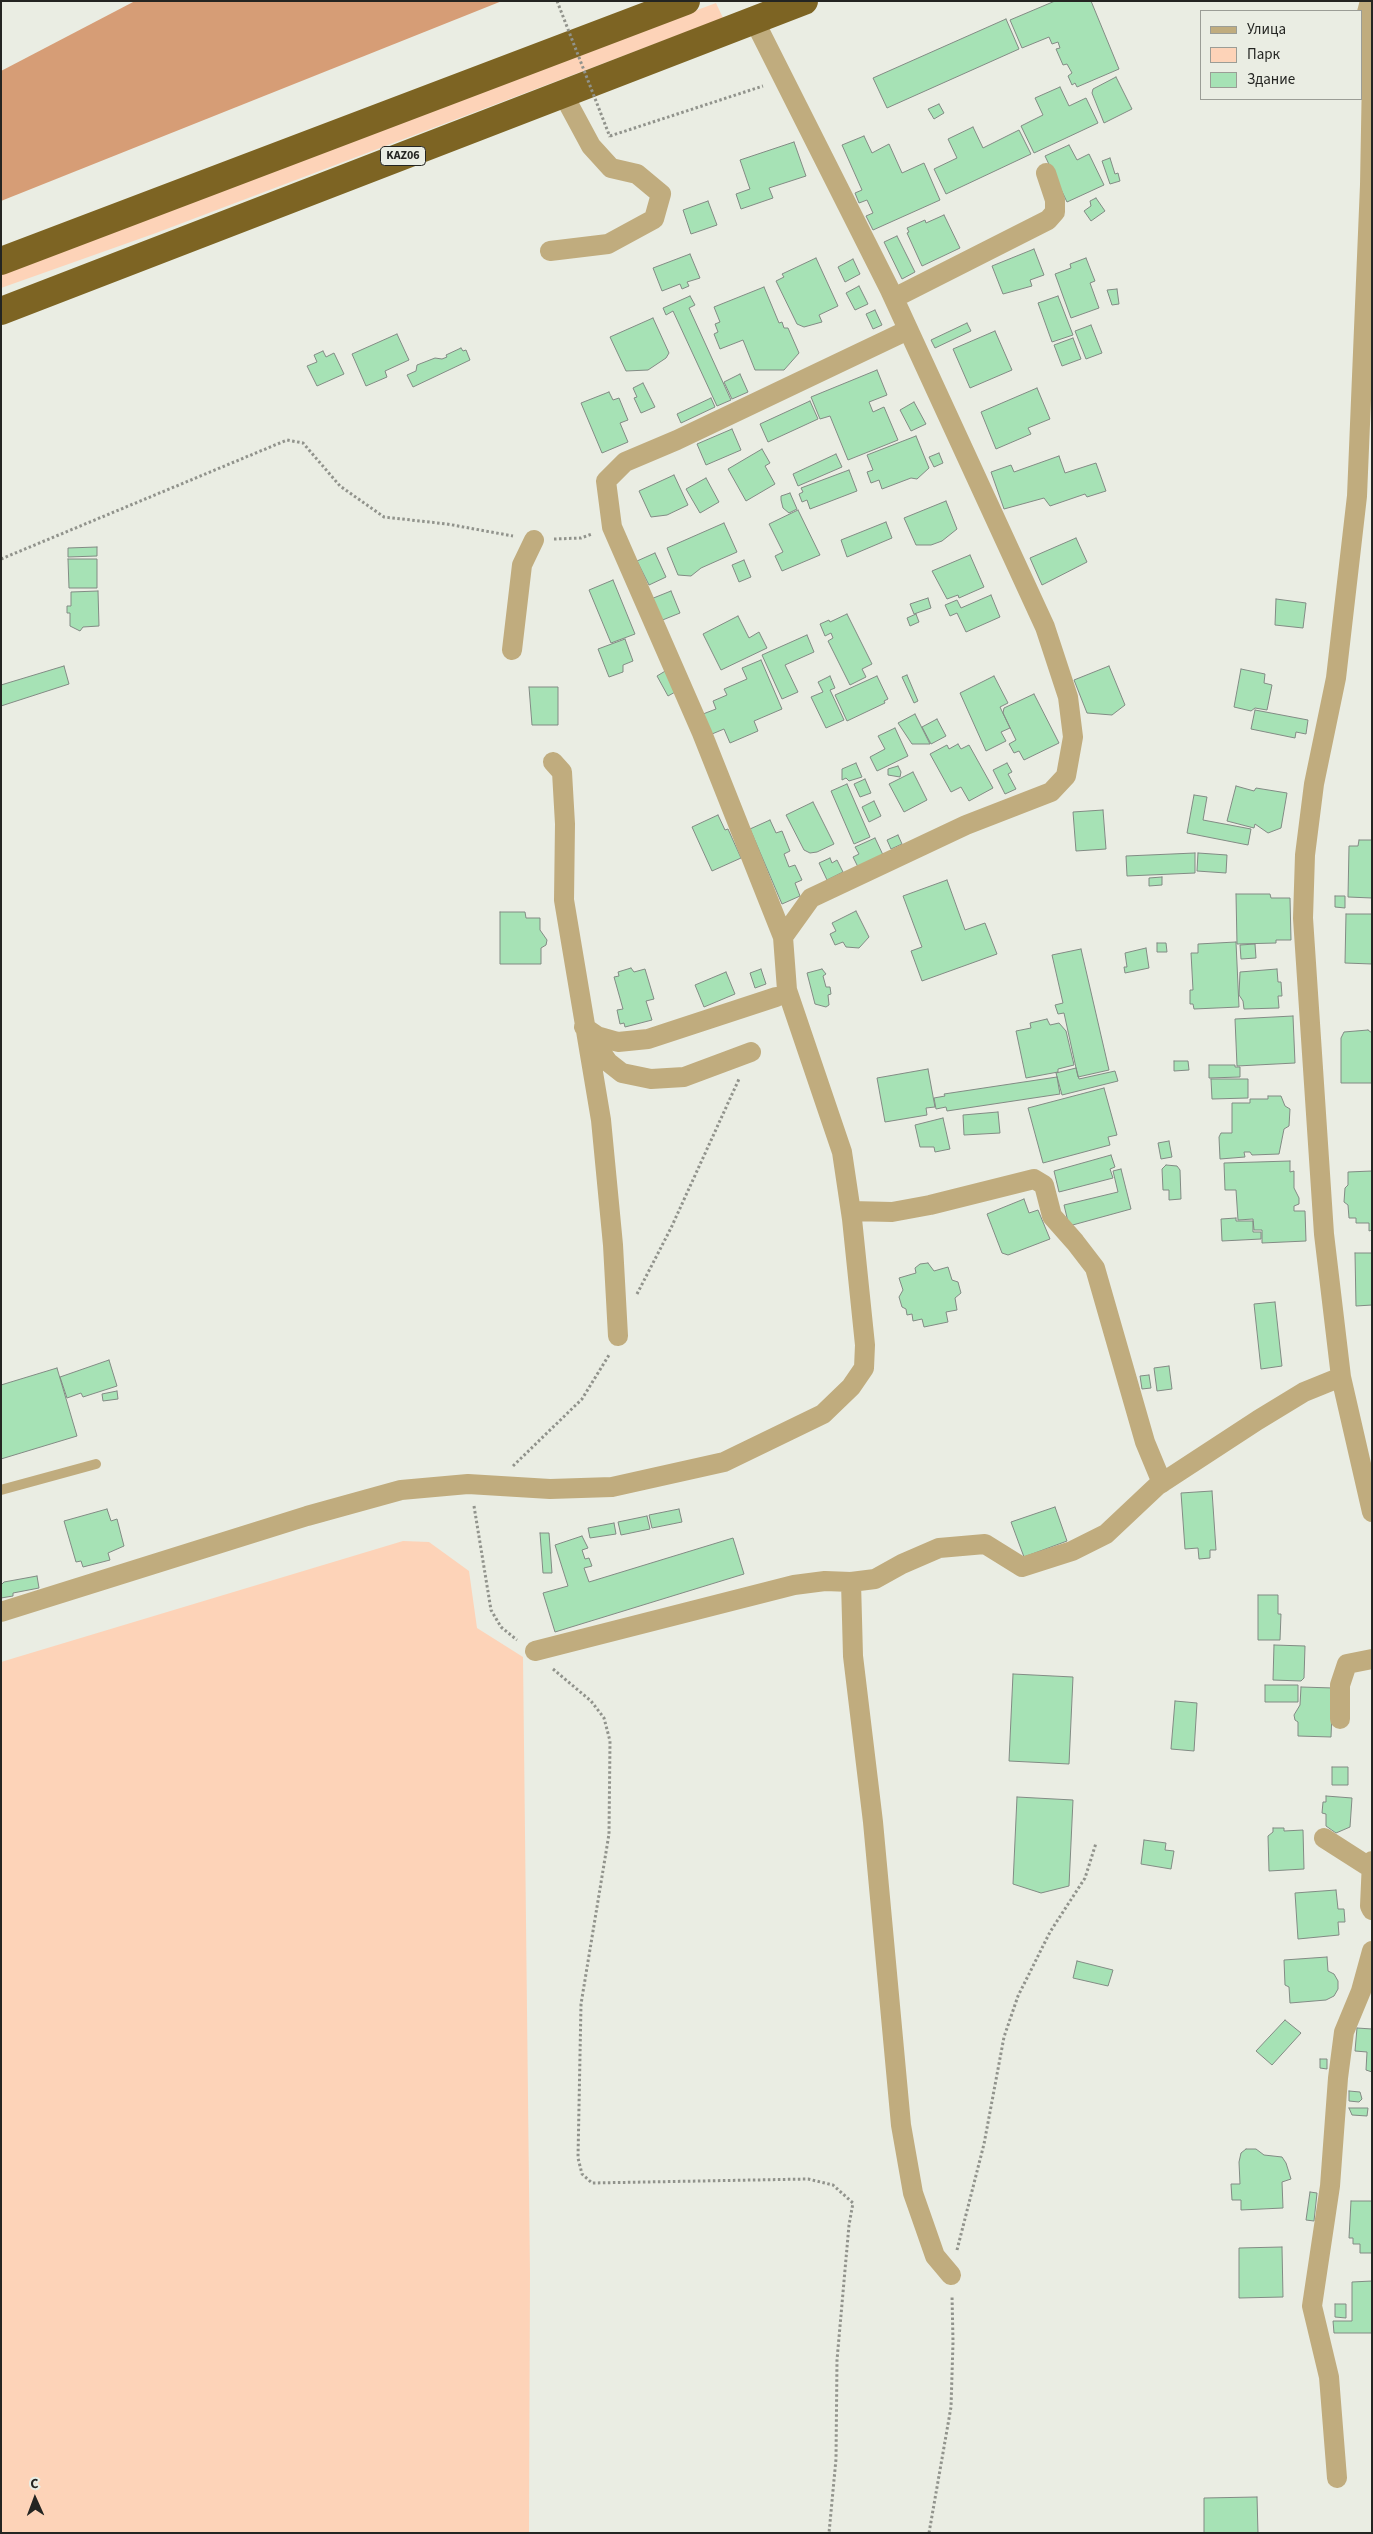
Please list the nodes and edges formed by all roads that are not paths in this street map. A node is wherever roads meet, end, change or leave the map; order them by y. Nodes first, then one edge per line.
1 (686, 1) edge
2 (804, 1) edge
3 (1370, 1) edge
4 (754, 20) junction
5 (563, 94) junction
6 (1046, 173) dead end
7 (550, 251) dead end
8 (1, 261) edge
9 (894, 298) junction
10 (1, 311) edge
11 (908, 330) junction
12 (534, 540) road end
13 (512, 650) dead end
14 (553, 762) dead end
15 (783, 937) junction
16 (776, 997) dead end
17 (584, 1027) junction
18 (752, 1052) road end
19 (851, 1211) junction
20 (618, 1336) road end
21 (1341, 1377) junction
22 (96, 1464) dead end
23 (1162, 1483) junction
24 (1, 1490) edge
25 (1372, 1512) edge
26 (851, 1582) junction
27 (1, 1612) edge
28 (535, 1650) road end
29 (1372, 1659) edge
30 (1340, 1718) dead end
31 (1324, 1838) dead end
32 (1372, 1861) edge
33 (1372, 1868) edge
34 (1372, 1910) edge
35 (1372, 1951) edge
36 (951, 2275) road end
37 (1337, 2478) dead end

1 - 8 highway
2 - 4 highway, KАZ06
3 - 21 street
4 - 5 highway, KАZ06
4 - 9 street
5 - 7 street
5 - 10 highway, KАZ06
6 - 9 street
9 - 11 street
11 - 15 street
11 - 15 street
12 - 13 street
14 - 17 street
15 - 19 street
16 - 17 street
17 - 18 street
17 - 20 street
19 - 23 street
19 - 27 street
21 - 23 street
21 - 25 street
22 - 24 lane
23 - 26 street
26 - 28 street
26 - 36 street
29 - 30 street
31 - 33 street
32 - 33 street
33 - 34 street
35 - 37 street

